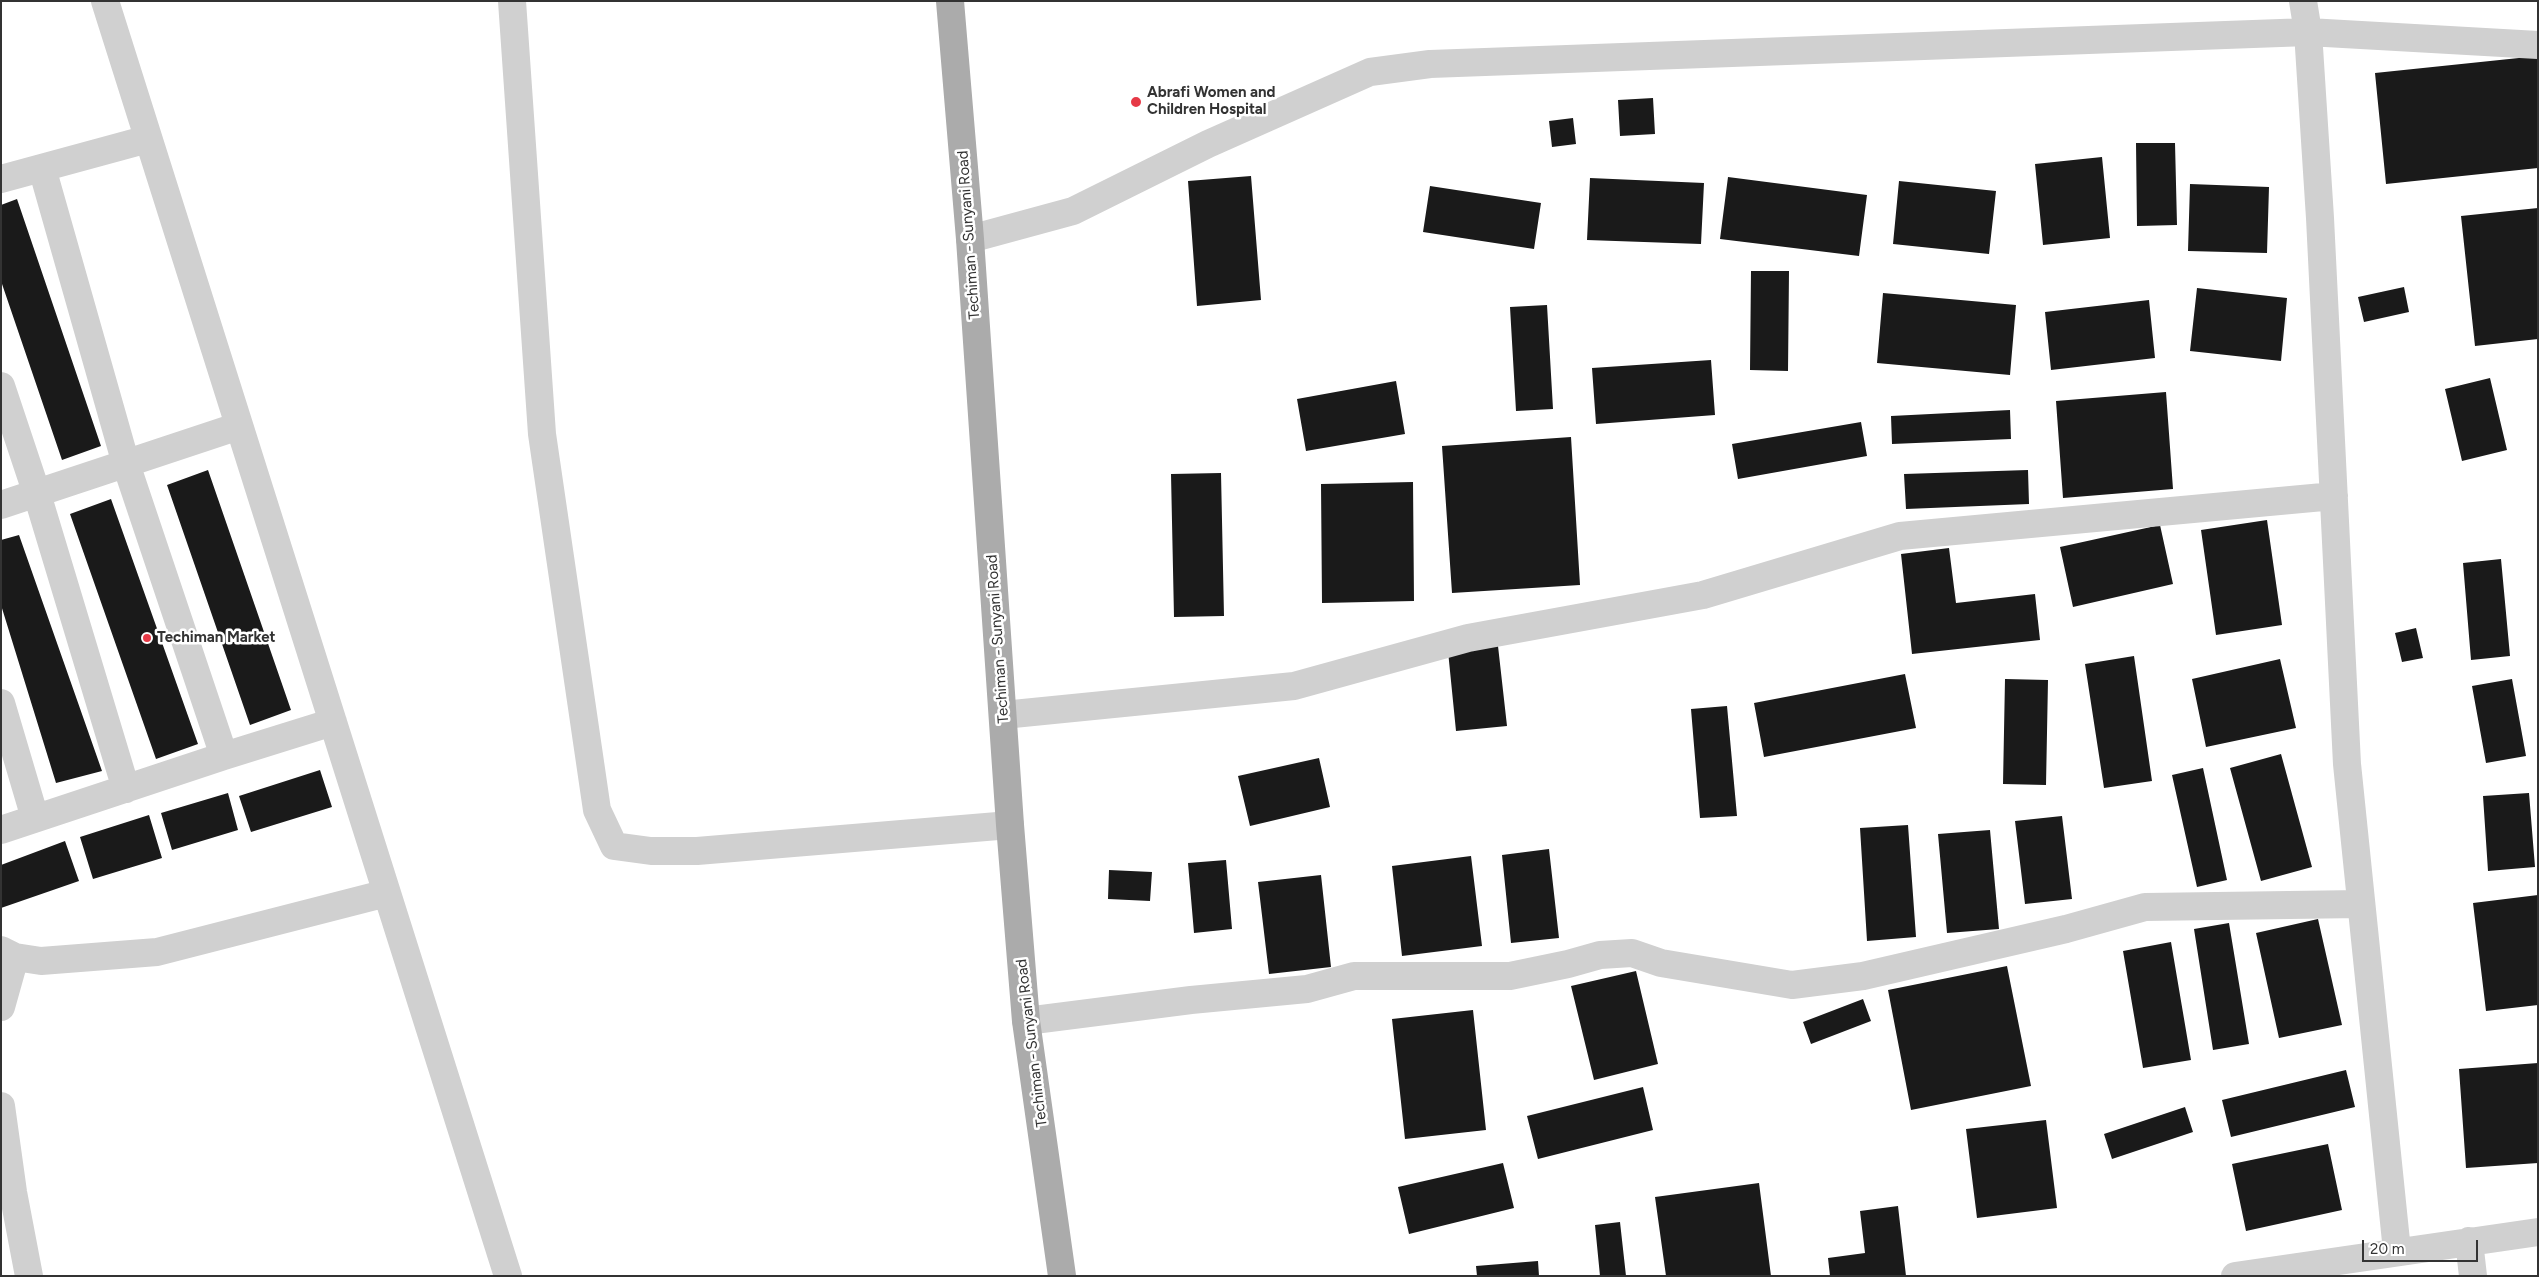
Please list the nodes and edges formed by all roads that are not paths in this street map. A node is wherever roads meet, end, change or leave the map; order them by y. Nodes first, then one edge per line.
1 (105, 1) edge
2 (512, 1) edge
3 (950, 1) edge
4 (2303, 1) edge
5 (2308, 32) junction
6 (2538, 44) edge
7 (148, 139) junction
8 (42, 168) junction
9 (1, 179) edge
10 (970, 239) junction
11 (1, 386) edge
12 (239, 426) junction
13 (126, 464) junction
14 (36, 494) junction
15 (2334, 496) junction
16 (1, 506) edge
17 (1, 703) edge
18 (1003, 715) junction
19 (333, 722) junction
20 (224, 756) junction
21 (126, 789) junction
22 (35, 818) junction
23 (1010, 824) junction
24 (1, 830) edge
25 (387, 893) junction
26 (2361, 904) junction
27 (8, 954) edge
28 (1, 1006) edge
29 (1026, 1021) junction
30 (1, 1106) edge
31 (2538, 1232) edge
32 (2469, 1241) junction
33 (2397, 1251) junction
34 (29, 1276) edge
35 (508, 1276) edge
36 (1062, 1276) edge
37 (2235, 1276) edge
38 (2473, 1276) edge

1 - 7 street
2 - 23 street
3 - 10 main road, Techiman - Sunyani Road
4 - 5 street
5 - 6 street
5 - 10 street
5 - 15 street
7 - 8 street
7 - 12 street
8 - 9 street
8 - 13 street
10 - 18 main road, Techiman - Sunyani Road
11 - 14 street
12 - 13 street
12 - 19 street
13 - 14 street
13 - 20 street
14 - 16 street
14 - 21 street
15 - 18 street
15 - 26 street
17 - 22 street
18 - 23 main road, Techiman - Sunyani Road
19 - 20 street
19 - 25 street
20 - 21 street
21 - 22 street
22 - 24 street
23 - 29 main road, Techiman - Sunyani Road
25 - 27 street
25 - 35 street
26 - 29 street
26 - 33 street
27 - 28 street
29 - 36 main road, Techiman - Sunyani Road
30 - 34 street
31 - 32 street
32 - 33 street
32 - 38 street
33 - 37 street

